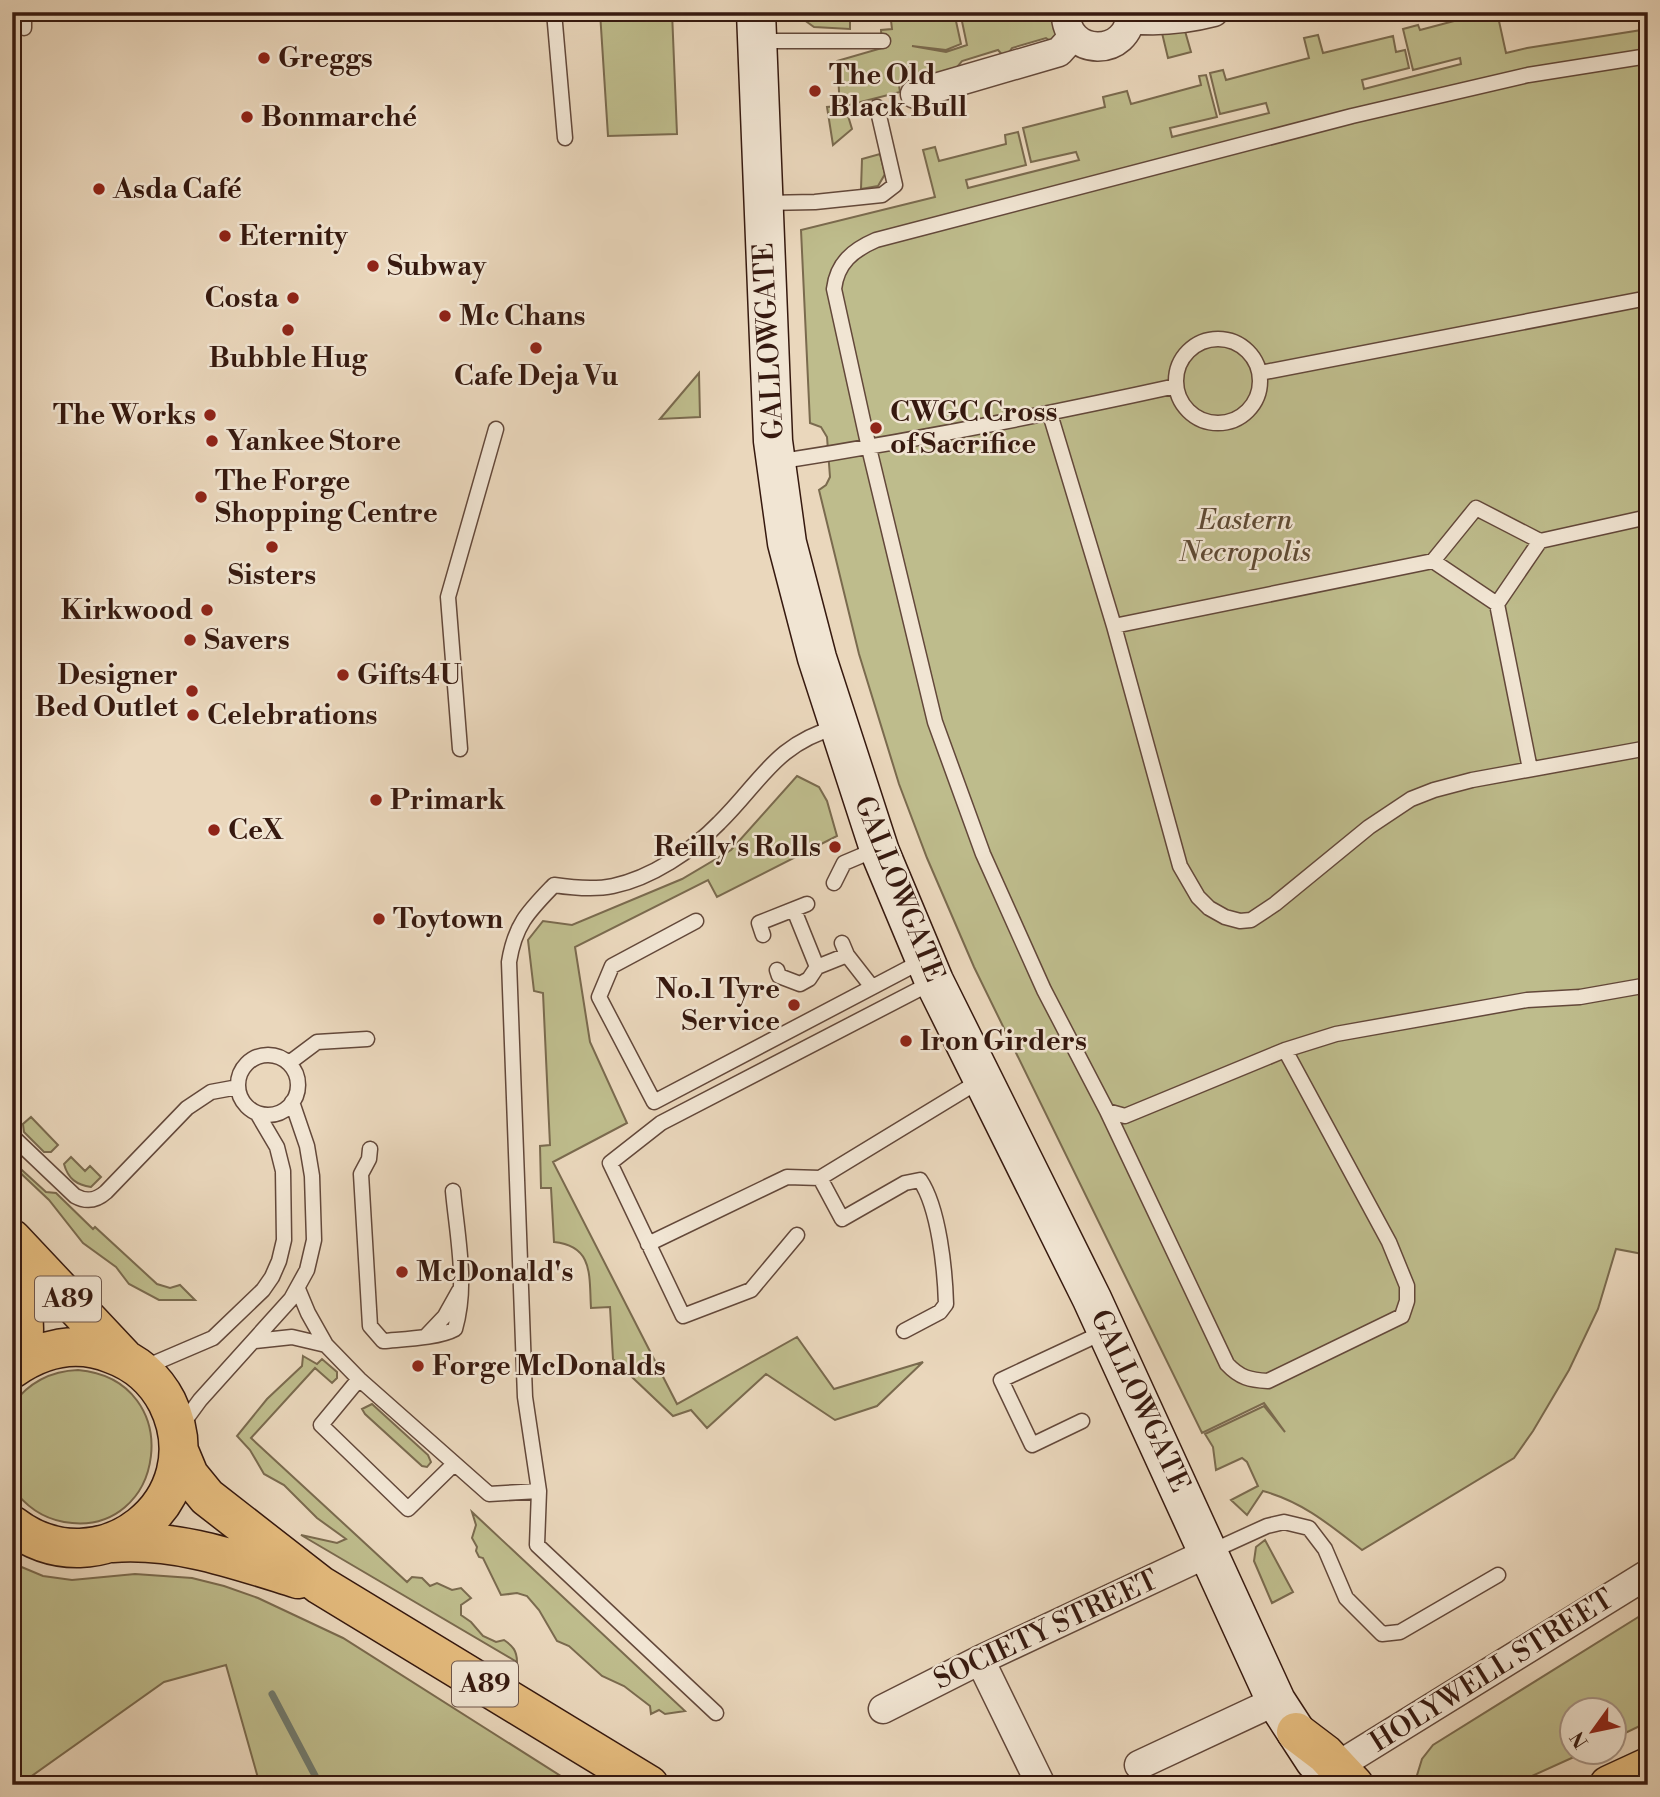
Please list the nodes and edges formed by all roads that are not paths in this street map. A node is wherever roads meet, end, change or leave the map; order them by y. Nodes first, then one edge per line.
1 (24, 12) edge
2 (554, 12) edge
3 (1214, 12) edge
4 (1131, 16) edge
5 (1069, 23) edge
6 (24, 27) dead end
7 (756, 27) edge
8 (883, 41) dead end
9 (1648, 56) edge
10 (915, 94) dead end
11 (877, 107) dead end
12 (565, 138) dead end
13 (763, 203) junction
14 (1648, 298) edge
15 (1260, 373) junction
16 (1176, 386) junction
17 (1050, 414) junction
18 (496, 429) dead end
19 (869, 448) junction
20 (775, 462) junction
21 (1648, 517) edge
22 (1540, 541) junction
23 (1433, 561) junction
24 (1497, 604) junction
25 (1114, 626) junction
26 (839, 727) junction
27 (1648, 748) edge
28 (460, 749) dead end
29 (1530, 769) junction
30 (879, 849) junction
31 (834, 883) dead end
32 (696, 921) dead end
33 (763, 935) dead end
34 (817, 967) junction
35 (777, 970) dead end
36 (929, 970) junction
37 (1648, 985) edge
38 (872, 987) junction
39 (367, 1039) dead end
40 (1285, 1050) junction
41 (289, 1063) junction
42 (983, 1079) junction
43 (238, 1087) junction
44 (292, 1102) junction
45 (1107, 1111) junction
46 (257, 1112) junction
47 (12, 1136) edge
48 (370, 1149) dead end
49 (820, 1178) junction
50 (453, 1191) dead end
51 (797, 1235) dead end
52 (12, 1239) edge
53 (648, 1244) junction
54 (12, 1279) edge
55 (299, 1289) junction
56 (1107, 1330) junction
57 (904, 1331) dead end
58 (255, 1341) junction
59 (326, 1345) junction
60 (133, 1364) junction
61 (12, 1368) edge
62 (359, 1379) junction
63 (1082, 1422) dead end
64 (178, 1441) junction
65 (454, 1464) junction
66 (539, 1491) junction
67 (12, 1525) edge
68 (112, 1543) junction
69 (1210, 1552) junction
70 (1648, 1574) edge
71 (1498, 1575) dead end
72 (320, 1586) junction
73 (979, 1660) junction
74 (883, 1709) dead end
75 (716, 1713) dead end
76 (1286, 1716) junction
77 (1139, 1765) dead end
78 (1648, 1767) edge
79 (1340, 1779) edge
80 (649, 1785) edge
81 (1041, 1785) edge
82 (1299, 1785) edge
83 (1609, 1785) edge

1 - 6 lane
2 - 12 lane
3 - 4 street
4 - 5 street
5 - 10 street
7 - 8 lane
7 - 13 street, GALLOWGATE
9 - 19 lane
11 - 13 lane
13 - 20 street, GALLOWGATE
14 - 15 lane
15 - 16 lane
15 - 16 lane
16 - 17 lane
17 - 19 lane
17 - 25 lane
18 - 28 lane
19 - 20 lane
19 - 45 lane
20 - 26 street, GALLOWGATE
21 - 22 lane
22 - 23 lane
22 - 24 lane
23 - 24 lane
23 - 25 lane
24 - 29 lane
25 - 29 lane
26 - 30 street, GALLOWGATE
26 - 66 lane
27 - 29 lane
30 - 31 lane
30 - 36 street, GALLOWGATE
32 - 38 lane
33 - 34 lane
34 - 35 lane
34 - 38 lane
36 - 38 lane
36 - 42 street, GALLOWGATE
36 - 53 lane
37 - 40 lane
39 - 41 lane
40 - 45 lane
40 - 45 lane
41 - 43 lane
41 - 44 lane
42 - 49 lane
42 - 56 street, GALLOWGATE
43 - 46 lane
43 - 47 lane
44 - 46 lane
44 - 55 lane
46 - 60 lane
48 - 50 lane
49 - 53 lane
49 - 57 lane
51 - 53 lane
52 - 60 main road, A89
54 - 61 main road, A89
55 - 58 lane
55 - 59 lane
56 - 63 lane
56 - 69 street, GALLOWGATE
58 - 59 lane
58 - 64 lane
59 - 62 lane
60 - 61 main road
60 - 64 main road
62 - 65 lane
62 - 65 lane
64 - 68 main road
64 - 72 main road, A89
65 - 66 lane
66 - 75 lane
67 - 68 main road
68 - 72 main road, A89
69 - 71 lane
69 - 73 street, SOCIETY STREET
69 - 76 street, GALLOWGATE
70 - 79 street, HOLYWELL STREET
72 - 80 main road, A89
73 - 74 street, SOCIETY STREET
73 - 81 street
76 - 77 street
76 - 79 main road
76 - 82 street, GALLOWGATE
78 - 83 main road

